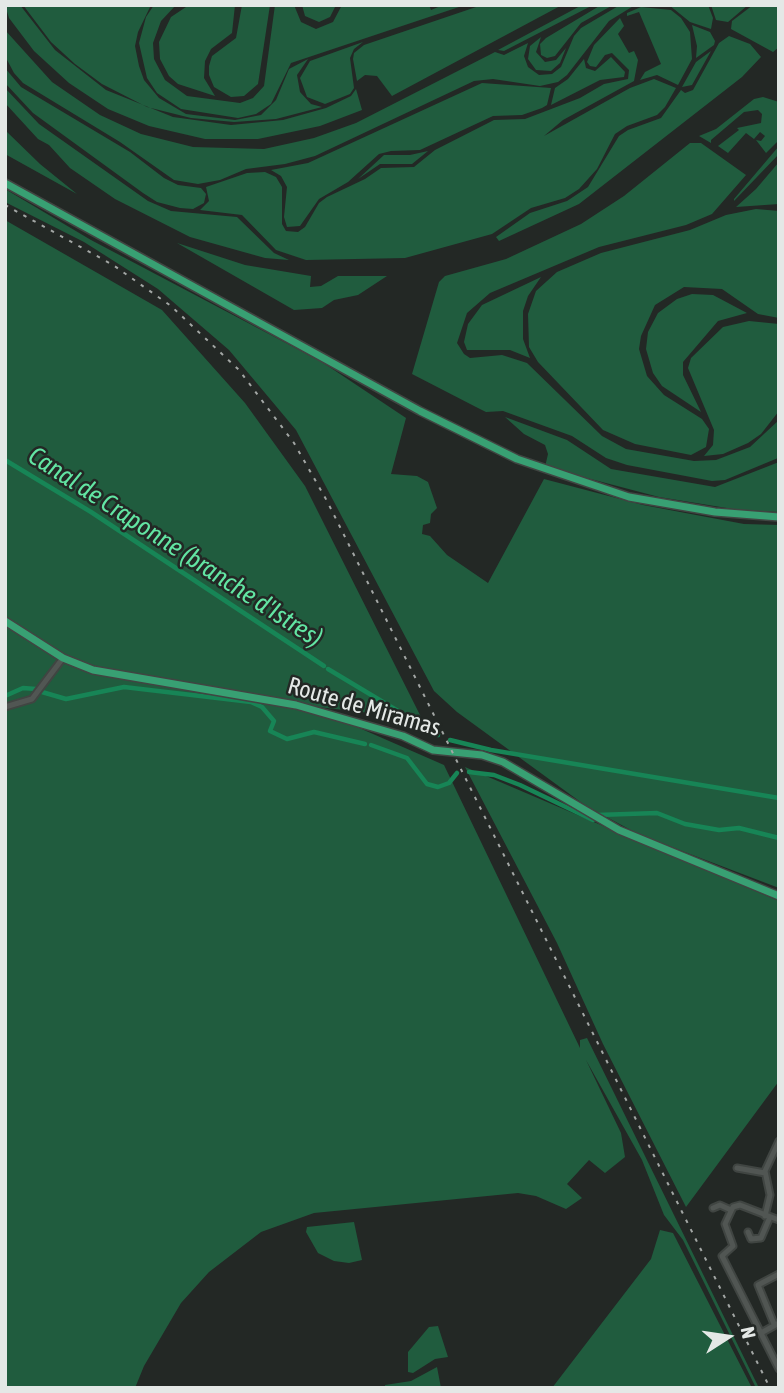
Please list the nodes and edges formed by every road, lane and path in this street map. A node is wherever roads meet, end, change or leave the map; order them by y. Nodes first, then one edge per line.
1 (5, 183) edge
2 (779, 517) edge
3 (5, 621) edge
4 (64, 657) junction
5 (5, 707) edge
6 (779, 895) edge
7 (779, 1141) edge
8 (771, 1158) junction
9 (779, 1161) edge
10 (737, 1168) dead end
11 (765, 1173) junction
12 (713, 1208) dead end
13 (731, 1210) junction
14 (768, 1217) junction
15 (779, 1220) edge
16 (748, 1232) dead end
17 (779, 1274) edge
18 (777, 1324) edge
19 (761, 1333) junction
20 (779, 1369) edge

1 - 2 main road
3 - 4 main road, Route de Miramas
4 - 5 street
4 - 6 main road, Route de Miramas
7 - 8 street
8 - 9 street
8 - 11 street
10 - 11 street
11 - 14 street
12 - 13 street
13 - 14 street
13 - 19 street
14 - 15 street
14 - 16 street
17 - 18 street
18 - 19 street
19 - 20 street

